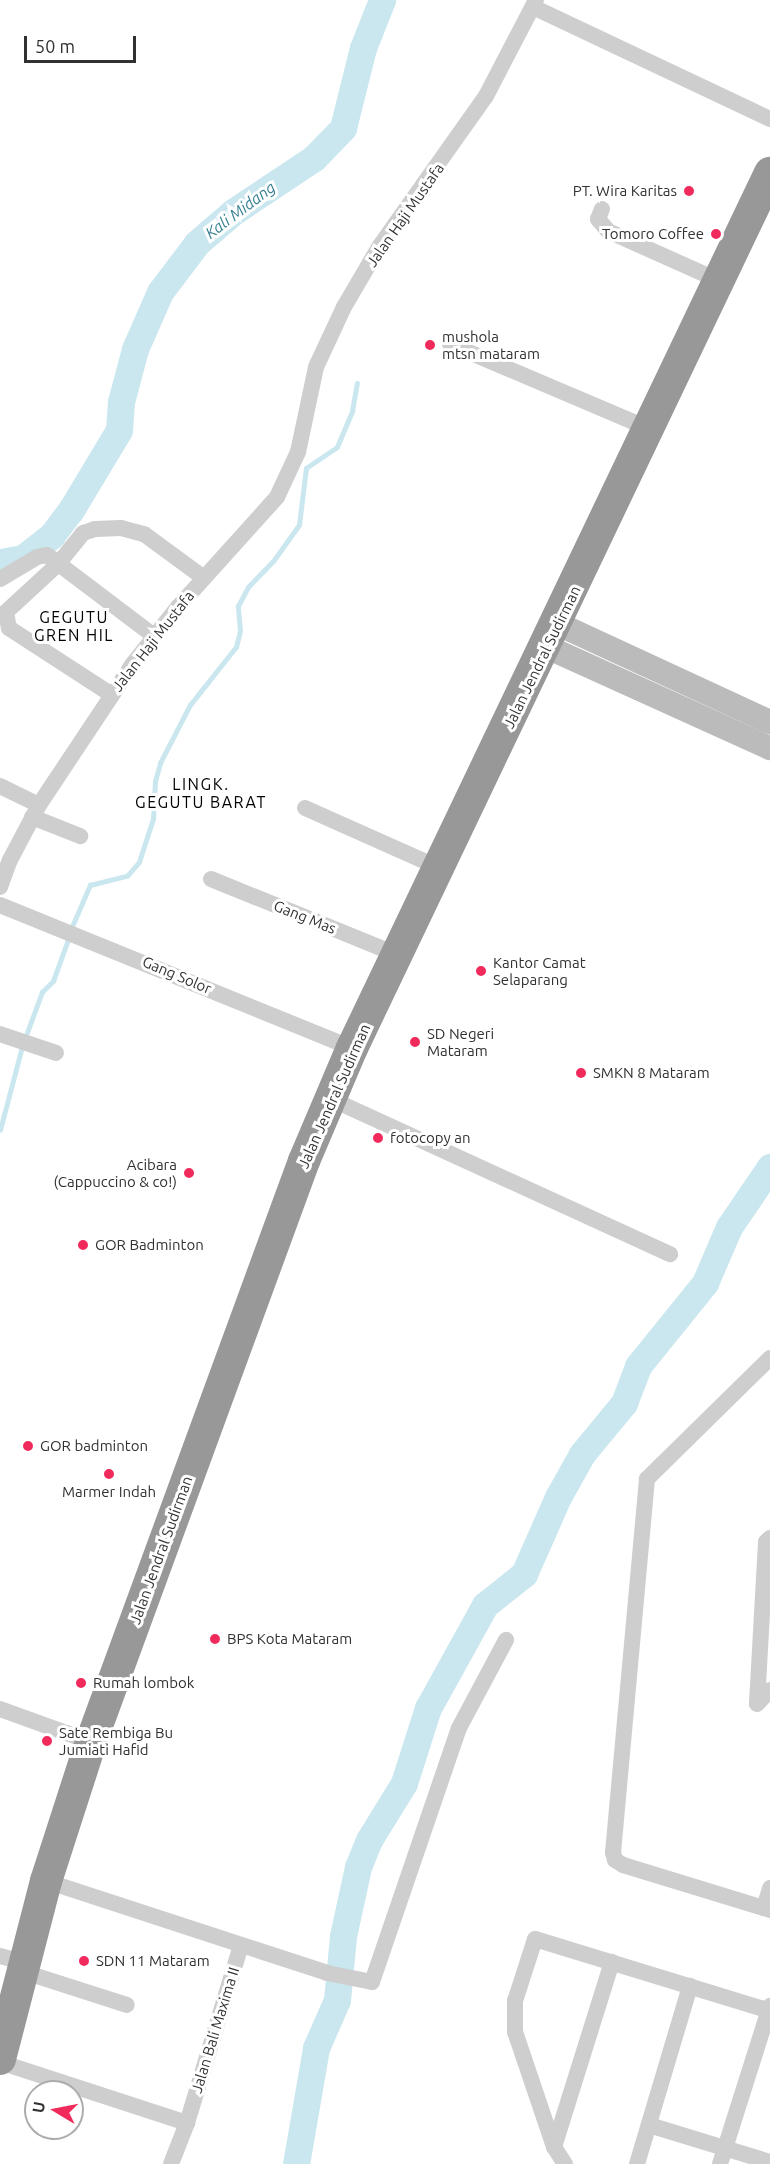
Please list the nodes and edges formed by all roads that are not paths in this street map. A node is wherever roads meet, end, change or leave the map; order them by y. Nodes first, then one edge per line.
1 (535, 3) edge
2 (770, 119) edge
3 (770, 173) edge
4 (602, 208) dead end
5 (720, 281) junction
6 (450, 344) dead end
7 (650, 429) junction
8 (58, 564) junction
9 (204, 578) junction
10 (0, 579) edge
11 (154, 636) junction
12 (552, 636) junction
13 (112, 694) junction
14 (770, 722) edge
15 (770, 748) edge
16 (0, 786) edge
17 (305, 808) dead end
18 (36, 811) junction
19 (80, 836) dead end
20 (440, 868) junction
21 (211, 879) dead end
22 (0, 887) edge
23 (0, 905) edge
24 (398, 955) junction
25 (0, 1034) edge
26 (352, 1048) junction
27 (56, 1053) dead end
28 (331, 1099) junction
29 (670, 1254) dead end
30 (770, 1358) edge
31 (770, 1538) edge
32 (506, 1640) dead end
33 (770, 1690) edge
34 (0, 1709) edge
35 (91, 1742) junction
36 (46, 1881) junction
37 (770, 1888) edge
38 (767, 1909) edge
39 (241, 1946) junction
40 (612, 1962) junction
41 (15, 1963) edge
42 (690, 1986) junction
43 (127, 2005) dead end
44 (769, 2009) edge
45 (0, 2061) edge
46 (187, 2123) junction
47 (649, 2125) junction
48 (554, 2147) junction
49 (722, 2156) edge
50 (770, 2162) edge
51 (171, 2164) edge
52 (565, 2164) edge
53 (637, 2164) edge

1 - 2 street, Jalan Haji Mustafa
1 - 9 street, Jalan Haji Mustafa
3 - 5 highway, Jalan Jendral Sudirman
4 - 5 street
5 - 7 highway, Jalan Jendral Sudirman
6 - 7 street
7 - 12 highway, Jalan Jendral Sudirman
8 - 9 street
8 - 10 street
8 - 11 street
8 - 13 street
9 - 11 street, Jalan Haji Mustafa
11 - 13 street, Jalan Haji Mustafa
12 - 14 main road
12 - 15 main road
12 - 20 highway, Jalan Jendral Sudirman
13 - 18 street, Jalan Haji Mustafa
16 - 18 street
17 - 20 street
18 - 19 street
18 - 22 street, Jalan Haji Mustafa
20 - 24 highway, Jalan Jendral Sudirman
21 - 24 street, Gang Mas
23 - 26 street, Gang Solor
24 - 26 highway, Jalan Jendral Sudirman
25 - 27 street
26 - 28 highway, Jalan Jendral Sudirman
28 - 29 street
28 - 35 highway, Jalan Jendral Sudirman
30 - 38 street
31 - 33 street
32 - 39 street
34 - 35 street
35 - 36 highway, Jalan Jendral Sudirman
36 - 39 street
36 - 41 highway, Jalan Jendral Sudirman
37 - 38 street
39 - 46 street, Jalan Bali Maxima II
40 - 42 street
40 - 48 street
40 - 48 street
41 - 43 street
41 - 45 highway, Jalan Jendral Sudirman
42 - 44 street
42 - 47 street
44 - 49 street
45 - 46 street
46 - 51 street, Jalan Bali Maxima II
47 - 49 street
47 - 53 street
48 - 52 street
49 - 50 street

